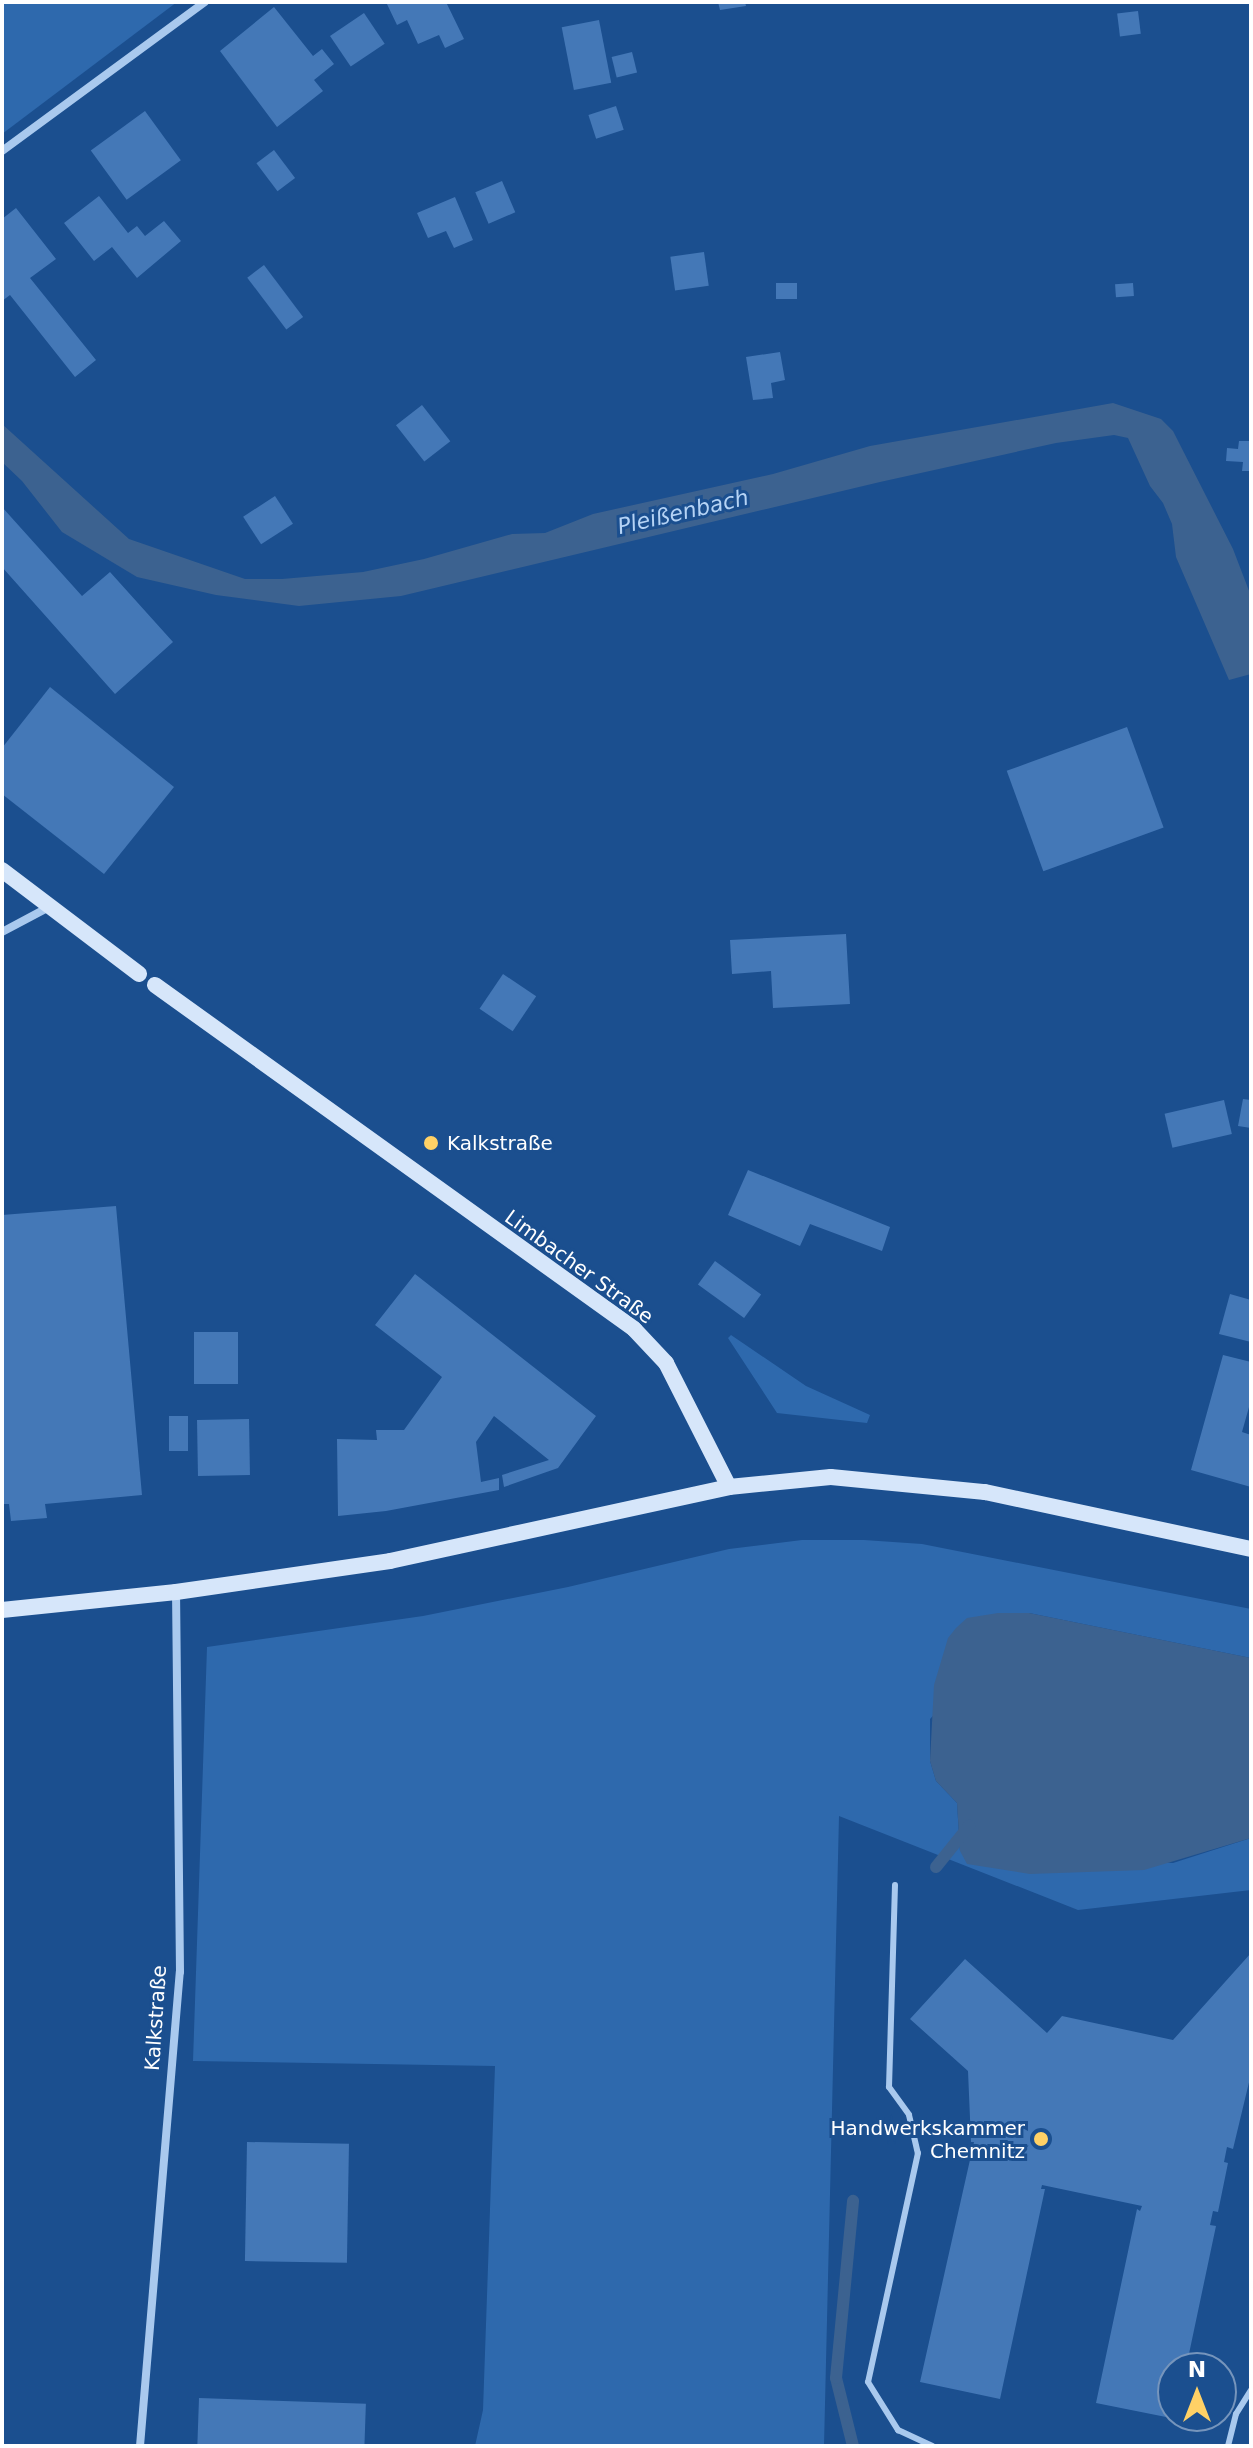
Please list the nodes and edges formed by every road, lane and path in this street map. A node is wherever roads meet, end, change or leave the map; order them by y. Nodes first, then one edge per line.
1 (205, 2) edge
2 (2, 151) edge
3 (2, 870) edge
4 (49, 907) junction
5 (2, 932) edge
6 (139, 974) dead end
7 (155, 985) dead end
8 (729, 1487) junction
9 (1251, 1549) edge
10 (176, 1592) junction
11 (2, 1610) edge
12 (895, 1885) dead end
13 (1251, 2390) edge
14 (140, 2446) edge
15 (932, 2446) edge
16 (1228, 2446) edge

1 - 2 street
3 - 4 main road
4 - 5 street
4 - 6 main road
7 - 8 main road, Limbacher Straße
8 - 9 main road
8 - 10 main road
10 - 11 main road
10 - 14 street, Kalkstraße
12 - 15 lane
13 - 16 lane

